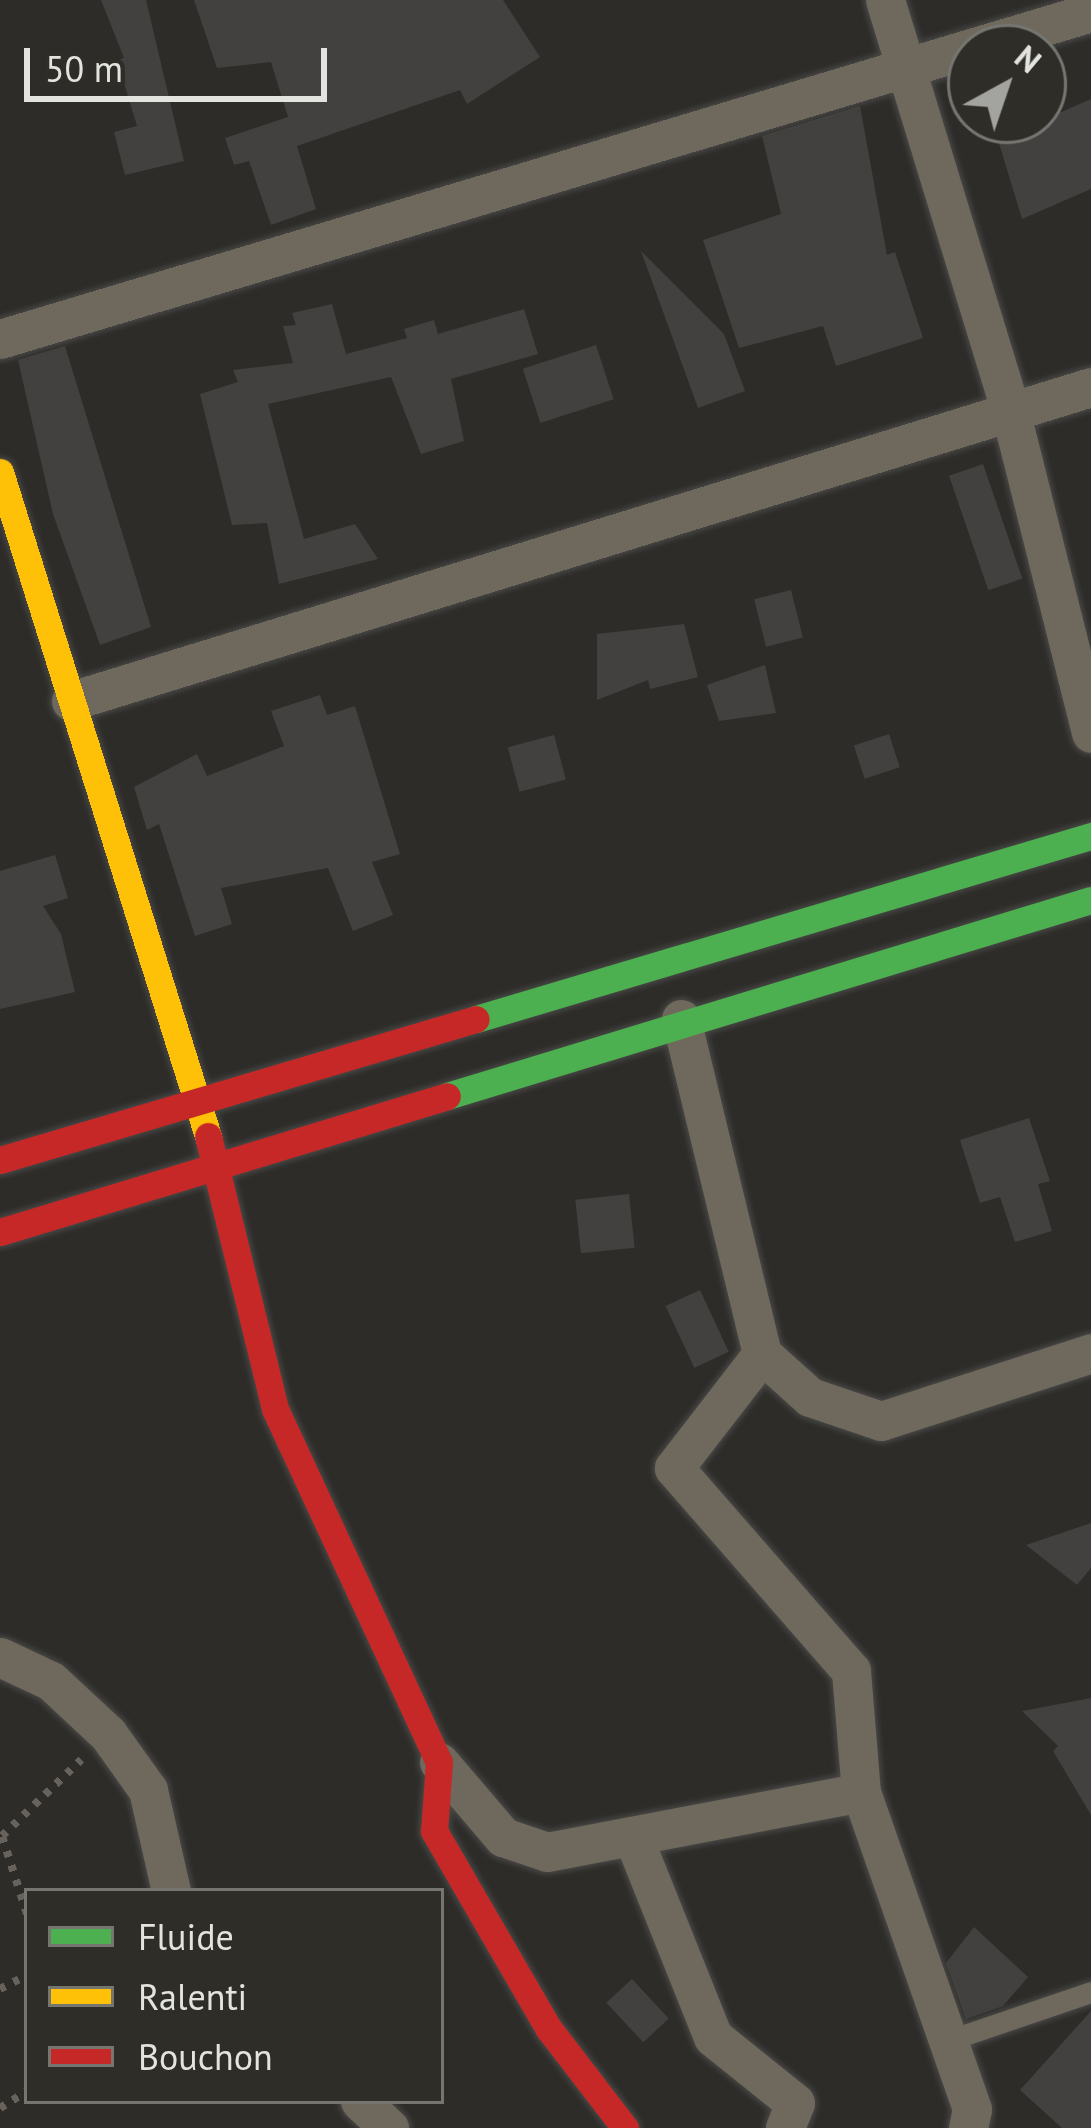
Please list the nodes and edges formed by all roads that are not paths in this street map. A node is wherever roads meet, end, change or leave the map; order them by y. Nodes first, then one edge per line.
1 (885, 0) edge
2 (1091, 12) edge
3 (906, 63) junction
4 (0, 339) edge
5 (1091, 387) edge
6 (1010, 410) junction
7 (0, 472) edge
8 (71, 701) junction
9 (1091, 734) edge
10 (1091, 836) edge
11 (1091, 900) edge
12 (681, 1019) junction
13 (193, 1098) junction
14 (0, 1160) edge
15 (218, 1167) junction
16 (0, 1232) edge
17 (1091, 1353) edge
18 (762, 1354) junction
19 (0, 1657) edge
20 (439, 1762) junction
21 (861, 1792) junction
22 (633, 1837) junction
23 (169, 1888) edge
24 (1091, 1992) edge
25 (947, 2041) junction
26 (625, 2128) edge
27 (785, 2128) edge
28 (968, 2128) edge

1 - 3 street
2 - 3 street
3 - 4 street
3 - 6 street
5 - 6 street
6 - 8 street
6 - 9 street
7 - 8 main road
8 - 13 main road
10 - 13 main road
11 - 12 main road
12 - 15 main road
12 - 18 street
13 - 14 main road
13 - 15 main road
15 - 16 main road
15 - 20 main road
17 - 18 street
18 - 21 street
19 - 23 street
20 - 22 street
20 - 26 main road
21 - 22 street
21 - 25 street
22 - 27 street
24 - 25 lane
25 - 28 street

